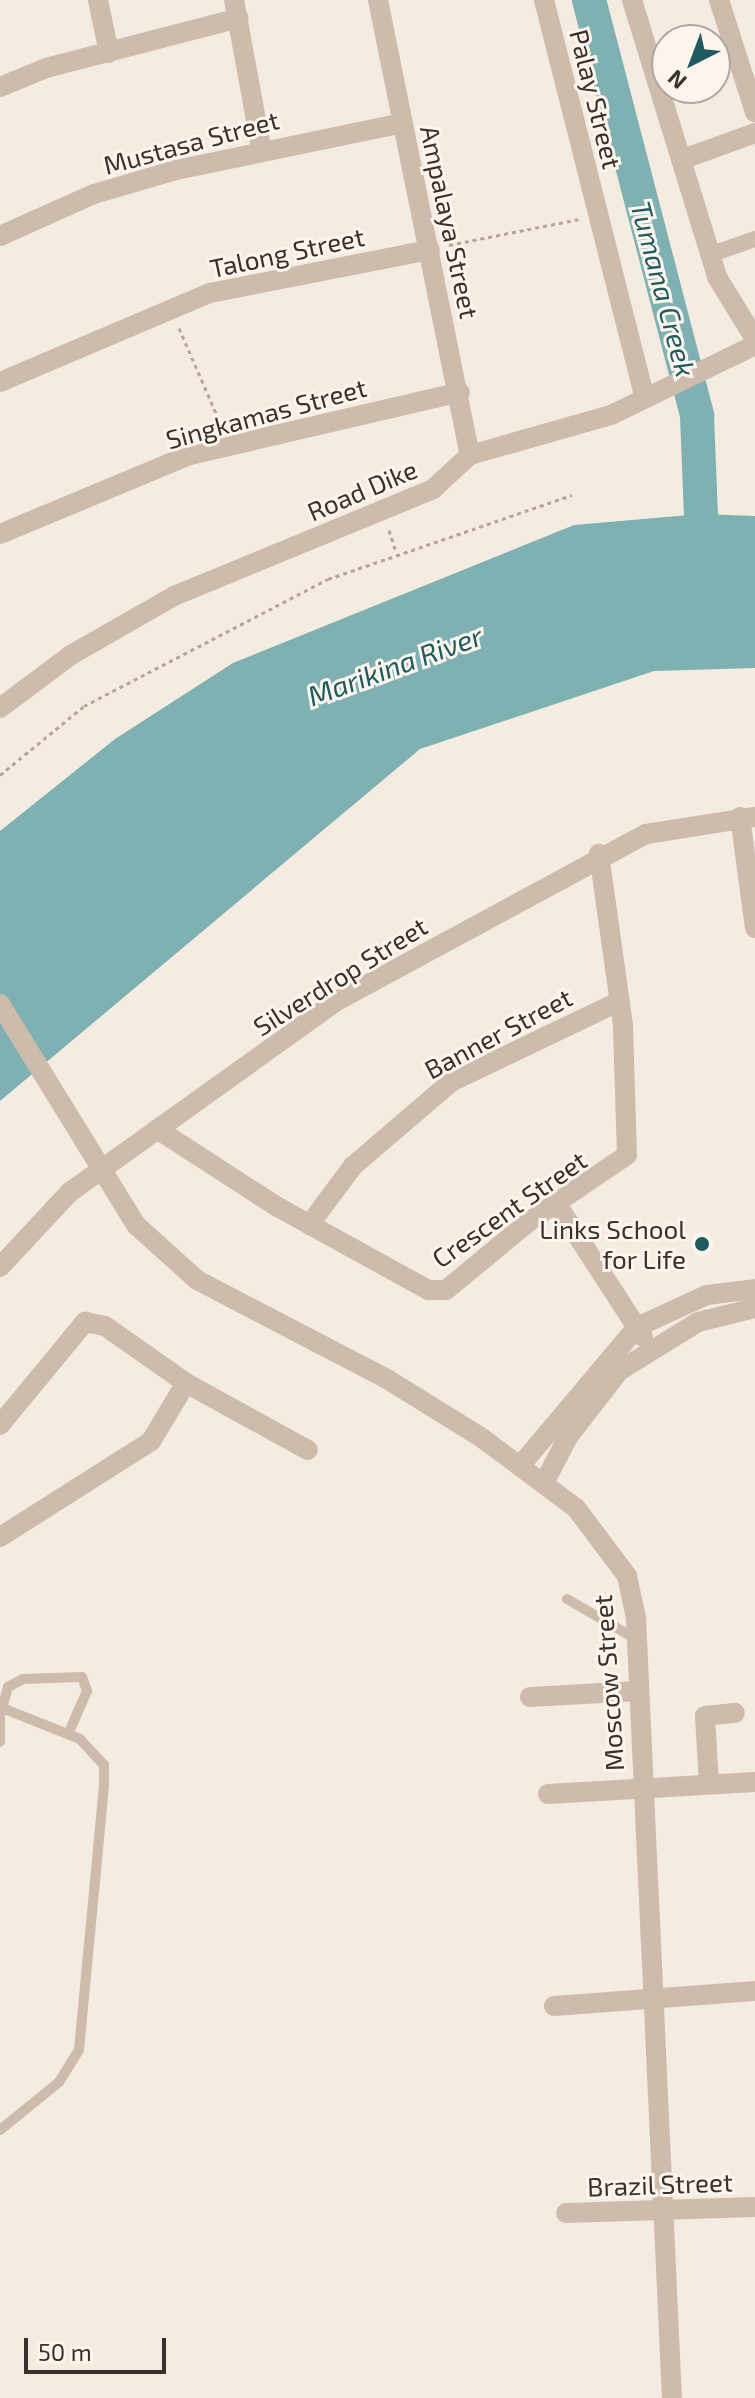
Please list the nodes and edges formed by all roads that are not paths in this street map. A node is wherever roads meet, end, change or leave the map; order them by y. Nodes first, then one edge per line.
1 (98, 0) edge
2 (378, 0) edge
3 (544, 0) edge
4 (632, 0) edge
5 (719, 0) edge
6 (236, 9) edge
7 (109, 53) junction
8 (0, 87) edge
9 (755, 112) edge
10 (402, 123) junction
11 (755, 133) edge
12 (261, 147) junction
13 (686, 158) junction
14 (0, 236) edge
15 (755, 239) edge
16 (430, 250) junction
17 (712, 254) junction
18 (755, 342) edge
19 (0, 382) edge
20 (460, 392) junction
21 (644, 396) junction
22 (470, 455) junction
23 (0, 534) edge
24 (0, 708) edge
25 (748, 817) edge
26 (599, 854) junction
27 (755, 928) edge
28 (620, 1001) junction
29 (0, 1004) edge
30 (157, 1129) junction
31 (558, 1206) junction
32 (309, 1225) junction
33 (0, 1267) edge
34 (755, 1289) edge
35 (707, 1295) junction
36 (755, 1308) edge
37 (713, 1317) junction
38 (637, 1327) junction
39 (649, 1347) junction
40 (186, 1383) junction
41 (0, 1425) edge
42 (308, 1450) dead end
43 (520, 1466) junction
44 (544, 1483) junction
45 (0, 1537) edge
46 (567, 1599) dead end
47 (636, 1639) junction
48 (638, 1691) junction
49 (530, 1697) dead end
50 (1, 1708) edge
51 (735, 1713) dead end
52 (69, 1732) junction
53 (0, 1742) edge
54 (755, 1782) edge
55 (709, 1784) junction
56 (641, 1788) junction
57 (548, 1794) dead end
58 (755, 1991) edge
59 (651, 1999) junction
60 (554, 2006) dead end
61 (0, 2130) edge
62 (755, 2207) edge
63 (662, 2212) junction
64 (566, 2213) dead end
65 (672, 2398) edge

1 - 7 street
2 - 10 street, Ampalaya Street
3 - 21 street, Palay Street
4 - 13 street
5 - 9 street
6 - 7 street
6 - 12 street
7 - 8 street
10 - 12 street, Mustasa Street
10 - 16 street, Ampalaya Street
11 - 13 street
12 - 14 street, Mustasa Street
13 - 17 street
15 - 17 street
16 - 19 street, Talong Street
16 - 20 street, Ampalaya Street
17 - 18 street
18 - 21 street, Road Dike
20 - 22 street, Ampalaya Street
20 - 23 street, Singkamas Street
21 - 22 street, Road Dike
22 - 24 street, Road Dike
25 - 26 street, Silverdrop Street
25 - 27 street
26 - 28 street, Crescent Street
26 - 30 street, Silverdrop Street
28 - 31 street, Crescent Street
28 - 32 street, Banner Street
29 - 43 street, Moscow Street, bridge
30 - 32 street, Crescent Street
30 - 33 street, Silverdrop Street
31 - 32 street, Crescent Street
31 - 38 street
34 - 35 street
35 - 37 street
35 - 38 street
36 - 37 street
37 - 39 street
38 - 39 street
38 - 43 street
39 - 44 street
40 - 41 street
40 - 42 street
40 - 45 street
43 - 44 street, Moscow Street
44 - 47 street, Moscow Street
46 - 47 lane
47 - 48 street, Moscow Street
48 - 49 street
48 - 56 street, Moscow Street
50 - 52 lane
50 - 52 lane
50 - 53 lane
51 - 55 street
52 - 61 lane
54 - 55 street
55 - 56 street
56 - 57 street
56 - 59 street, Moscow Street
58 - 59 street
59 - 60 street
59 - 63 street, Moscow Street
62 - 63 street, Brazil Street
63 - 64 street, Brazil Street
63 - 65 street, Moscow Street

